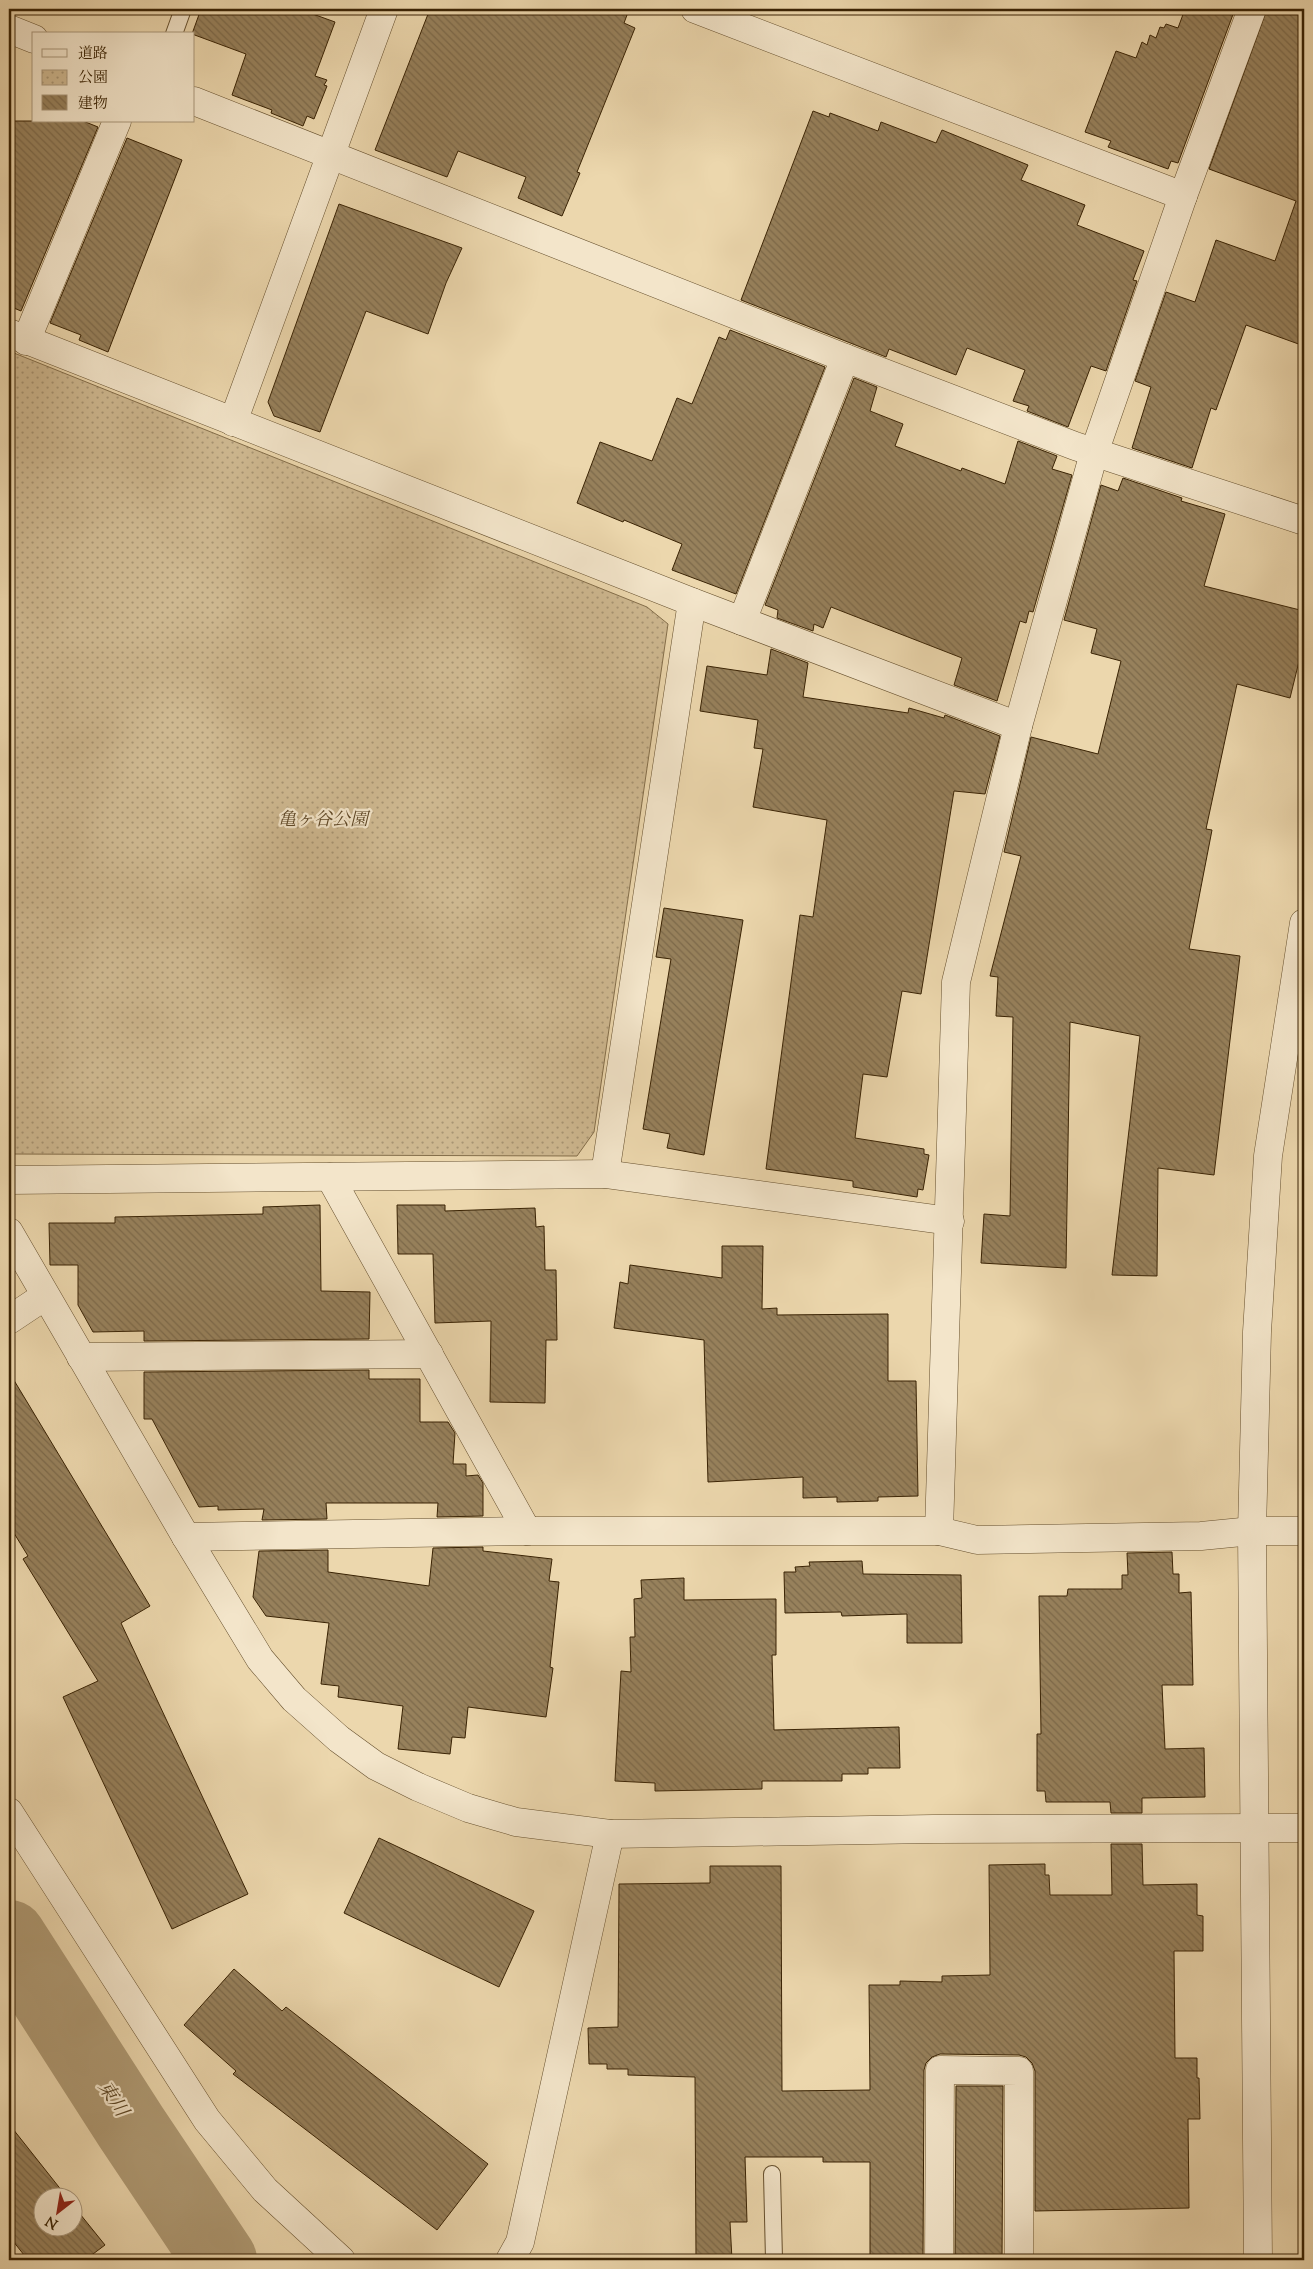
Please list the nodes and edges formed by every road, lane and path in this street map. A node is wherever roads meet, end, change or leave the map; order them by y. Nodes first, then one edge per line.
1 (183, 9) edge
2 (384, 9) edge
3 (695, 9) edge
4 (1252, 9) edge
5 (9, 29) edge
6 (175, 32) edge
7 (32, 38) edge
8 (195, 101) edge
9 (117, 122) edge
10 (330, 154) junction
11 (1183, 196) junction
12 (17, 337) edge
13 (845, 358) junction
14 (233, 422) junction
15 (1094, 453) junction
16 (1304, 520) edge
17 (692, 602) junction
18 (742, 621) junction
19 (1018, 726) junction
20 (1304, 923) edge
21 (605, 1174) junction
22 (330, 1177) junction
23 (9, 1180) edge
24 (950, 1220) junction
25 (9, 1232) edge
26 (45, 1296) junction
27 (9, 1320) edge
28 (429, 1354) junction
29 (81, 1357) junction
30 (528, 1531) junction
31 (939, 1531) junction
32 (1252, 1531) junction
33 (1304, 1531) edge
34 (186, 1537) junction
35 (9, 1812) edge
36 (1254, 1828) junction
37 (1304, 1828) edge
38 (610, 1834) junction
39 (772, 2174) dead end
40 (341, 2260) edge
41 (510, 2260) edge
42 (774, 2260) edge
43 (938, 2260) edge
44 (1019, 2260) edge
45 (1258, 2260) edge

1 - 6 lane
2 - 10 street
3 - 11 street
4 - 11 street
5 - 7 street
8 - 10 street
9 - 12 street
10 - 13 street
10 - 14 street
11 - 15 street
12 - 14 street
13 - 15 street
13 - 18 street
14 - 17 street
15 - 16 street
15 - 19 street
17 - 18 street
17 - 21 street
18 - 19 street
19 - 24 street
20 - 32 street
21 - 22 street
21 - 24 street
22 - 23 street
22 - 28 street
24 - 31 street
25 - 26 street
26 - 27 street
26 - 29 street
28 - 29 street
28 - 30 street
29 - 34 street
30 - 31 street
30 - 34 street
31 - 32 street
32 - 33 street
32 - 36 street
34 - 38 street
35 - 40 street
36 - 37 street
36 - 38 street
36 - 45 street
38 - 41 street
39 - 42 lane
43 - 44 street

